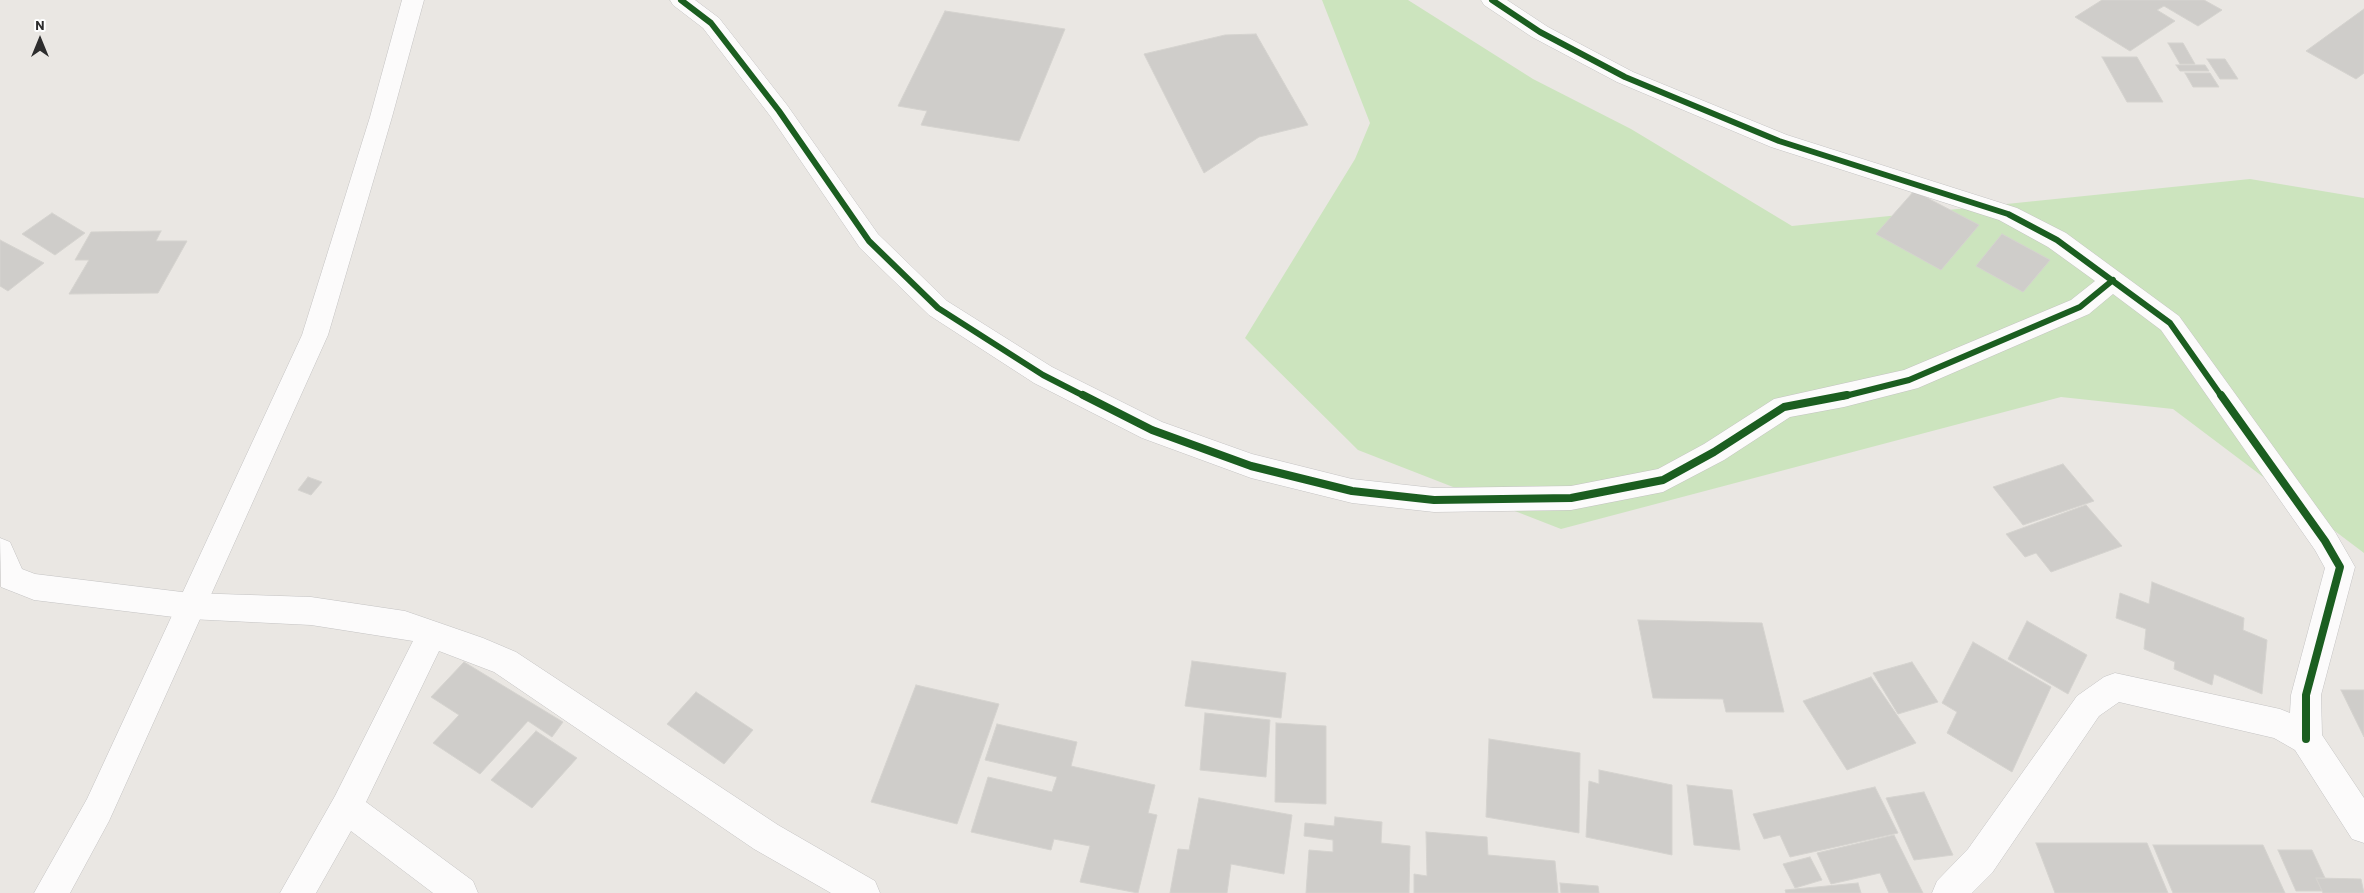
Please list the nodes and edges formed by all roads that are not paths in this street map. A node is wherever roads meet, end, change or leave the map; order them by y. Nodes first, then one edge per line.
1 (413, 0) edge
2 (681, 0) edge
3 (1492, 0) edge
4 (2113, 280) junction
5 (0, 551) edge
6 (190, 606) junction
7 (432, 634) junction
8 (2306, 739) junction
9 (346, 807) junction
10 (2364, 828) edge
11 (51, 893) edge
12 (297, 893) edge
13 (461, 893) edge
14 (863, 893) edge
15 (1949, 893) edge

1 - 6 street
2 - 4 street
3 - 4 street
4 - 8 street
5 - 6 street
6 - 7 street
6 - 11 street
7 - 9 street
7 - 14 street
8 - 10 street
8 - 15 street
9 - 12 street
9 - 13 street

